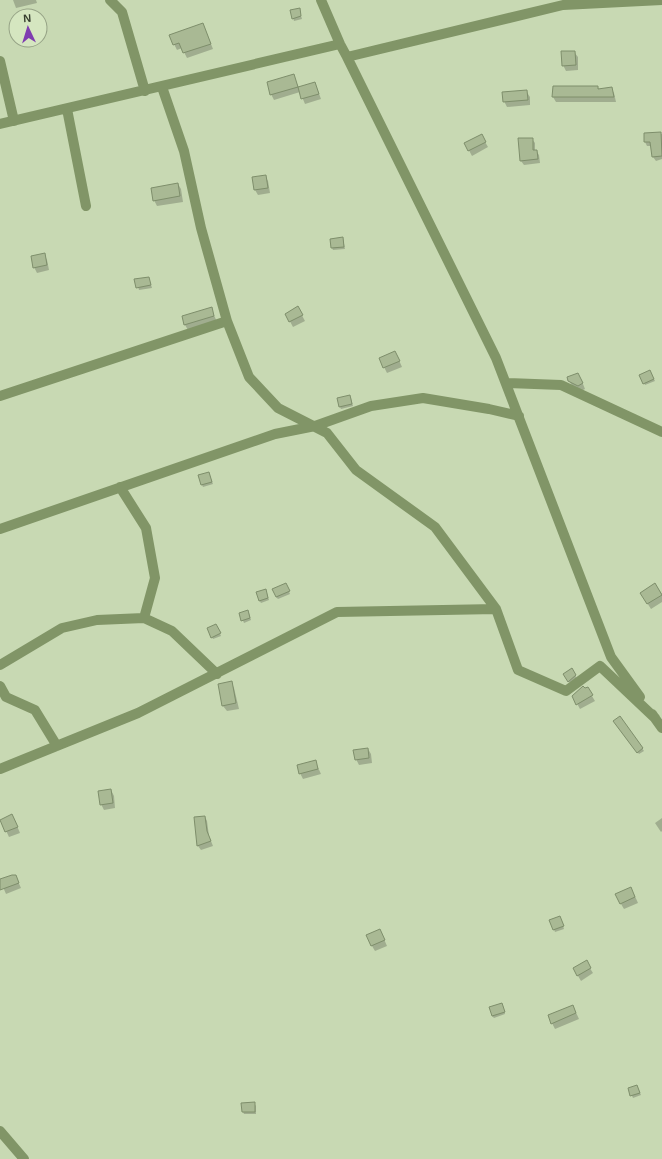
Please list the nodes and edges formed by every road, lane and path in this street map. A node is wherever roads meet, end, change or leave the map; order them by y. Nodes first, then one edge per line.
1 (110, 0) edge
2 (321, 0) edge
3 (662, 0) edge
4 (340, 44) junction
5 (347, 57) junction
6 (0, 61) edge
7 (162, 87) junction
8 (144, 91) junction
9 (67, 109) junction
10 (14, 121) junction
11 (0, 124) edge
12 (86, 206) dead end
13 (227, 322) junction
14 (506, 383) junction
15 (0, 396) edge
16 (519, 416) junction
17 (315, 426) junction
18 (662, 432) edge
19 (120, 487) junction
20 (0, 529) edge
21 (496, 609) junction
22 (144, 618) junction
23 (0, 665) edge
24 (217, 674) junction
25 (0, 686) edge
26 (654, 718) junction
27 (662, 728) edge
28 (56, 746) junction
29 (0, 769) edge
30 (0, 1131) edge
31 (24, 1159) edge

1 - 8 street
2 - 4 street
3 - 5 street
4 - 5 street
4 - 7 street
5 - 14 street
6 - 10 street
7 - 8 street
7 - 13 street
8 - 9 street
9 - 10 street
9 - 12 street
10 - 11 street
13 - 15 street
13 - 17 street
14 - 16 street
14 - 18 street
16 - 17 street
16 - 26 street
17 - 19 street
17 - 21 street
19 - 20 street
19 - 22 street
21 - 24 street
21 - 26 street
22 - 23 street
22 - 24 street
24 - 28 street
25 - 28 street
26 - 27 street
28 - 29 street
30 - 31 street

